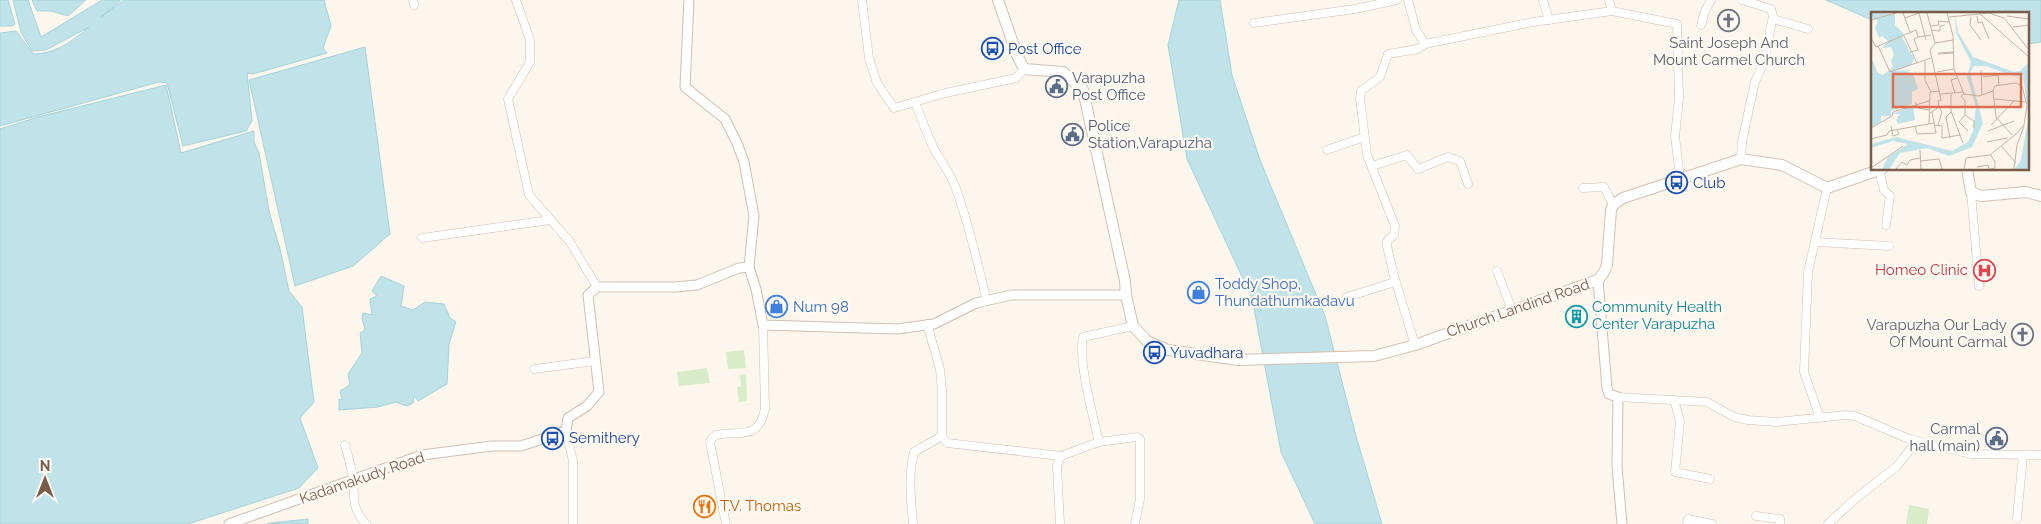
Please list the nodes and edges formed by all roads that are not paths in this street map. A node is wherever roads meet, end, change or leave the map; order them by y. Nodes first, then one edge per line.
1 (516, 0) edge
2 (689, 0) edge
3 (862, 0) edge
4 (998, 0) edge
5 (1396, 0) edge
6 (1408, 0) edge
7 (1543, 0) edge
8 (1610, 0) edge
9 (1711, 0) edge
10 (1742, 0) edge
11 (1612, 10) junction
12 (1773, 19) junction
13 (1549, 20) junction
14 (1254, 23) dead end
15 (1701, 25) dead end
16 (1808, 29) dead end
17 (1425, 44) junction
18 (1024, 69) junction
19 (915, 102) junction
20 (1364, 137) junction
21 (1327, 150) dead end
22 (1741, 159) junction
23 (1372, 166) junction
24 (1877, 170) edge
25 (1880, 170) edge
26 (1967, 170) edge
27 (1680, 178) junction
28 (1468, 184) dead end
29 (1583, 188) dead end
30 (1827, 188) junction
31 (1971, 192) junction
32 (2041, 196) edge
33 (1613, 204) junction
34 (550, 220) junction
35 (1886, 225) dead end
36 (422, 238) dead end
37 (1816, 242) junction
38 (1890, 246) dead end
39 (749, 267) junction
40 (1497, 271) dead end
41 (1598, 280) junction
42 (1395, 282) junction
43 (1979, 286) dead end
44 (597, 287) junction
45 (1126, 295) junction
46 (1348, 297) dead end
47 (987, 301) junction
48 (1512, 310) junction
49 (927, 324) junction
50 (763, 325) junction
51 (1133, 326) junction
52 (1414, 345) junction
53 (595, 361) junction
54 (534, 369) dead end
55 (1618, 397) junction
56 (1674, 400) junction
57 (1820, 418) junction
58 (566, 430) junction
59 (942, 436) junction
60 (1917, 441) junction
61 (1099, 442) junction
62 (345, 445) dead end
63 (1061, 456) junction
64 (2023, 456) junction
65 (2041, 456) edge
66 (1710, 479) dead end
67 (354, 480) junction
68 (1756, 516) dead end
69 (2017, 518) dead end
70 (229, 524) edge
71 (366, 524) edge
72 (573, 524) edge
73 (726, 524) edge
74 (913, 524) edge
75 (1060, 524) edge
76 (1135, 524) edge
77 (1622, 524) edge
78 (1687, 524) edge
79 (1712, 524) edge
80 (1780, 524) edge
81 (1828, 524) edge

1 - 34 street
2 - 39 street
3 - 19 street
4 - 18 main road
5 - 14 street
6 - 17 street
7 - 13 street
8 - 11 street
9 - 15 street
10 - 12 street
11 - 13 street
11 - 27 street
12 - 16 street
12 - 22 street
13 - 17 street
17 - 20 street
18 - 19 street
18 - 45 main road
19 - 47 street
20 - 21 street
20 - 23 street
22 - 27 main road
22 - 30 main road
23 - 28 street
23 - 42 street
24 - 30 main road
25 - 35 street
26 - 31 main road
27 - 33 main road
29 - 33 street
30 - 37 street
31 - 32 main road
31 - 43 street
33 - 41 main road, Church Landind Road
34 - 36 street
34 - 44 street
37 - 38 street
37 - 57 street
39 - 44 street
39 - 50 street
40 - 48 street
41 - 48 main road, Church Landind Road
41 - 55 street
42 - 46 street
42 - 52 street
44 - 53 street
45 - 47 street
45 - 51 main road
47 - 49 street
48 - 52 main road, Church Landind Road
49 - 50 street
49 - 59 street
50 - 73 street
51 - 52 main road, Church Landind Road
51 - 61 street
53 - 54 street
53 - 58 street
55 - 56 street
55 - 77 street
56 - 57 street
56 - 66 street
57 - 60 street
58 - 67 street, Kadamakudy Road
58 - 72 street
59 - 63 street
59 - 74 street
60 - 64 street
60 - 81 street
61 - 63 street
61 - 76 street
62 - 67 street
63 - 75 street
64 - 65 street
64 - 69 street
67 - 70 street, Kadamakudy Road
67 - 71 street
68 - 80 street
78 - 79 street

